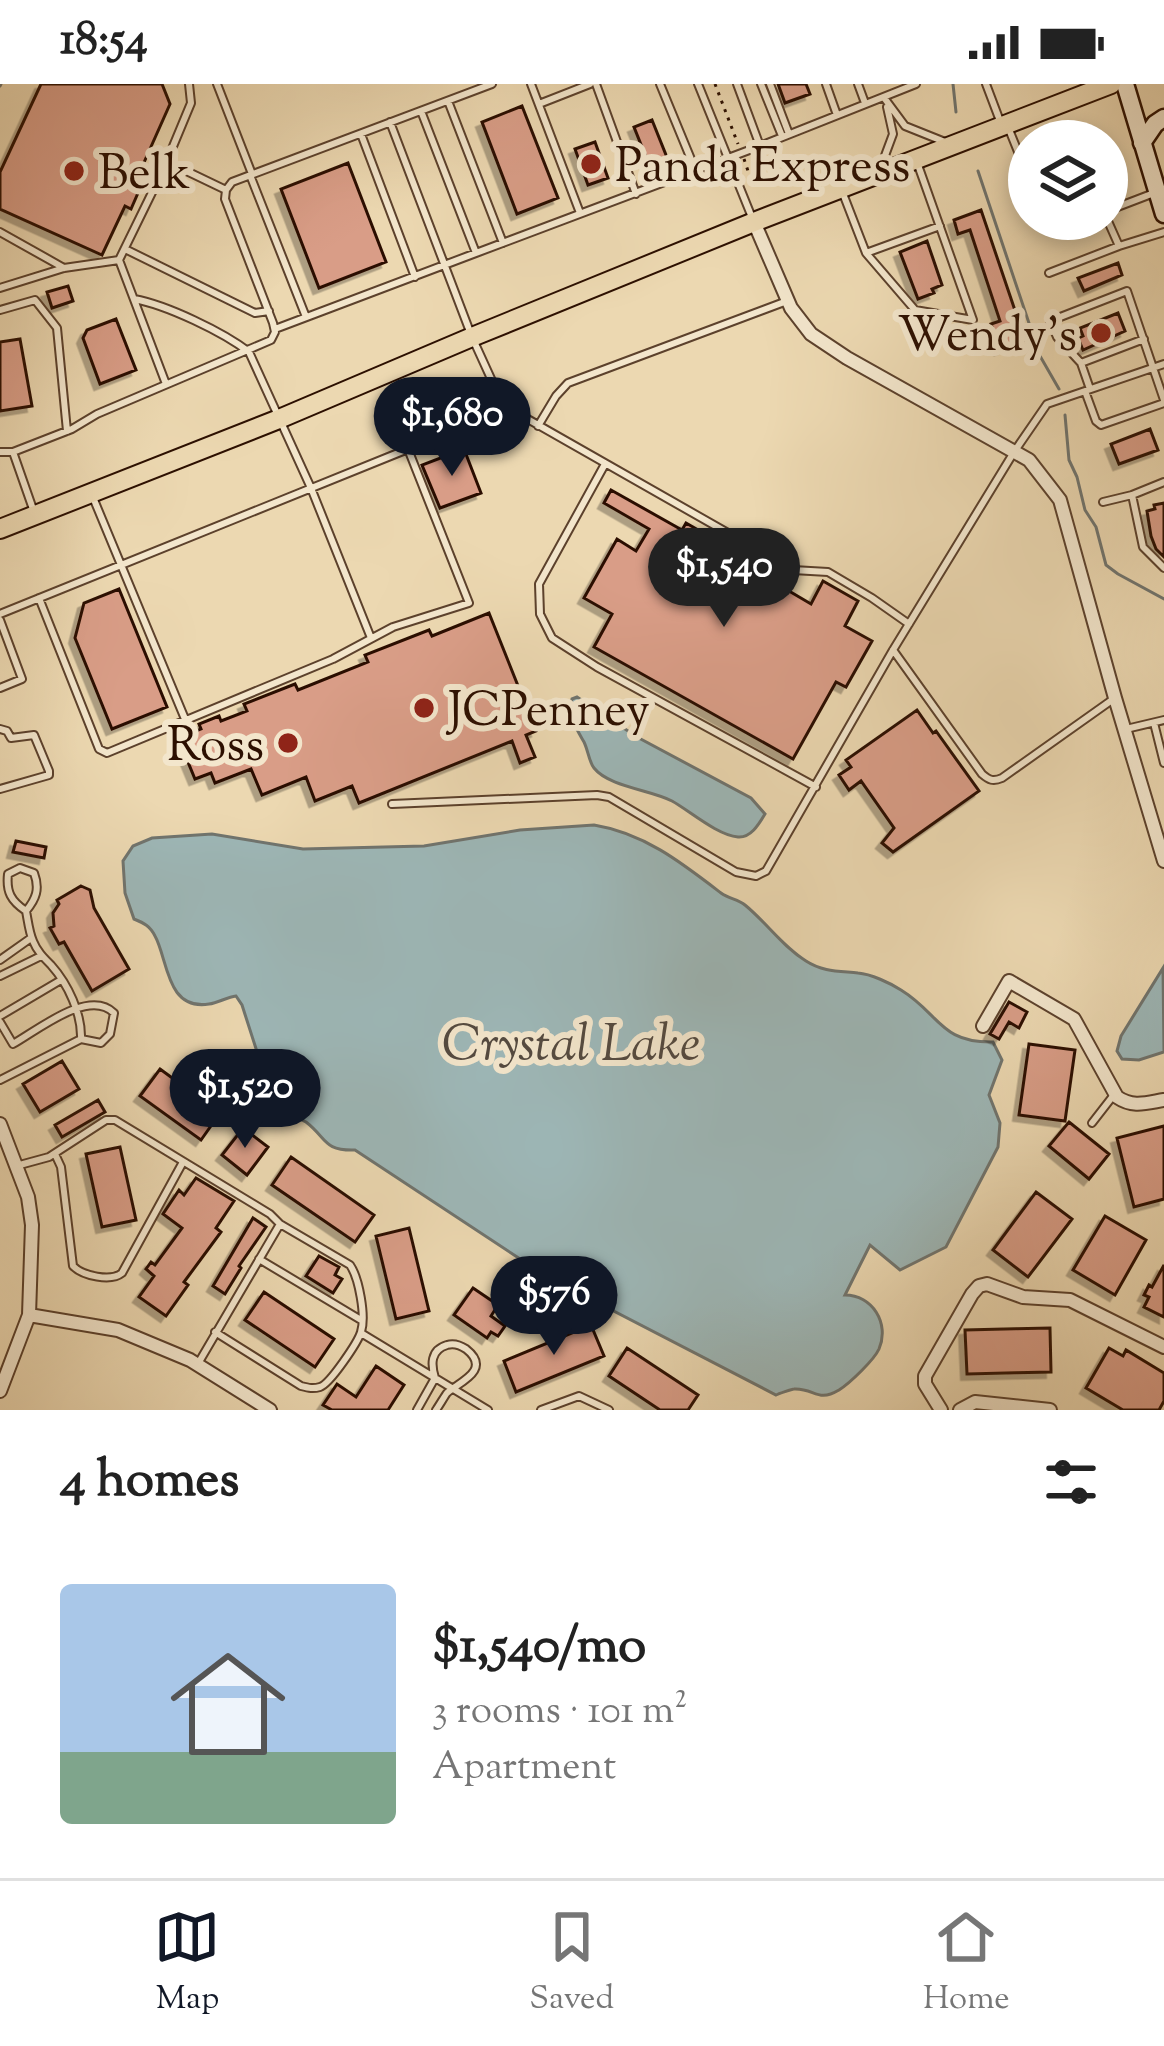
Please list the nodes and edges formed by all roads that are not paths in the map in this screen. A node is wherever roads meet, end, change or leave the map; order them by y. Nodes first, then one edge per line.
1 (189, 84) edge
2 (217, 84) edge
3 (492, 84) edge
4 (531, 84) edge
5 (593, 84) edge
6 (660, 84) edge
7 (698, 84) edge
8 (737, 84) edge
9 (765, 84) edge
10 (826, 84) edge
11 (858, 84) edge
12 (916, 84) edge
13 (986, 84) edge
14 (1111, 84) edge
15 (1126, 84) edge
16 (884, 98) junction
17 (448, 101) junction
18 (865, 103) junction
19 (538, 104) junction
20 (421, 111) junction
21 (837, 115) junction
22 (1164, 118) edge
23 (390, 122) junction
24 (1004, 124) junction
25 (1008, 133) edge
26 (361, 134) junction
27 (786, 136) junction
28 (1142, 143) junction
29 (954, 145) junction
30 (760, 146) junction
31 (729, 160) junction
32 (916, 160) junction
33 (164, 168) junction
34 (694, 169) junction
35 (251, 174) junction
36 (878, 175) junction
37 (841, 188) junction
38 (226, 190) junction
39 (1157, 192) junction
40 (636, 194) junction
41 (1128, 205) edge
42 (580, 213) junction
43 (1164, 214) edge
44 (754, 222) junction
45 (940, 226) junction
46 (0, 232) edge
47 (1164, 232) edge
48 (1117, 240) edge
49 (503, 243) junction
50 (1119, 246) junction
51 (124, 249) junction
52 (866, 253) junction
53 (476, 254) junction
54 (118, 260) junction
55 (445, 266) junction
56 (64, 268) junction
57 (1049, 273) dead end
58 (415, 277) junction
59 (0, 288) edge
60 (134, 299) junction
61 (788, 301) junction
62 (0, 310) edge
63 (269, 310) junction
64 (306, 317) junction
65 (274, 329) junction
66 (472, 337) junction
67 (1144, 339) junction
68 (249, 352) junction
69 (1081, 364) junction
70 (1159, 366) edge
71 (166, 384) junction
72 (1088, 390) junction
73 (1164, 402) edge
74 (502, 405) junction
75 (279, 419) junction
76 (538, 426) junction
77 (68, 431) junction
78 (408, 449) junction
79 (0, 452) edge
80 (13, 452) junction
81 (1015, 452) junction
82 (605, 464) junction
83 (1164, 482) edge
84 (311, 488) junction
85 (92, 494) junction
86 (1132, 495) junction
87 (1103, 502) dead end
88 (35, 515) junction
89 (0, 530) edge
90 (122, 565) junction
91 (1164, 568) edge
92 (39, 598) junction
93 (0, 617) edge
94 (909, 624) junction
95 (371, 638) junction
96 (893, 650) junction
97 (0, 688) edge
98 (1115, 698) junction
99 (185, 719) junction
100 (1164, 720) edge
101 (1154, 722) junction
102 (0, 729) edge
103 (1124, 729) junction
104 (1164, 763) edge
105 (815, 787) junction
106 (0, 789) edge
107 (392, 804) dead end
108 (1160, 839) edge
109 (1164, 861) edge
110 (26, 911) junction
111 (31, 938) junction
112 (41, 956) junction
113 (0, 960) edge
114 (0, 976) edge
115 (61, 980) junction
116 (75, 1008) junction
117 (0, 1019) edge
118 (983, 1026) dead end
119 (81, 1039) junction
120 (0, 1080) edge
121 (1115, 1094) junction
122 (1164, 1100) edge
123 (1092, 1123) dead end
124 (0, 1124) edge
125 (55, 1154) junction
126 (184, 1162) junction
127 (16, 1166) junction
128 (280, 1224) junction
129 (259, 1259) junction
130 (29, 1315) junction
131 (362, 1320) junction
132 (215, 1332) junction
133 (361, 1333) junction
134 (1164, 1348) edge
135 (198, 1365) junction
136 (435, 1378) junction
137 (451, 1388) junction
138 (0, 1391) edge
139 (999, 1407) edge
140 (552, 1408) edge
141 (270, 1410) edge
142 (417, 1410) edge
143 (436, 1410) edge
144 (488, 1410) edge
145 (541, 1410) edge
146 (609, 1410) edge
147 (940, 1410) edge
148 (960, 1410) edge
149 (1050, 1410) edge

1 - 33 lane
2 - 35 lane
3 - 17 lane
4 - 19 lane
5 - 19 lane
5 - 40 lane
6 - 34 lane
7 - 31 lane
8 - 30 lane
9 - 27 lane
10 - 21 lane
11 - 18 lane
12 - 16 lane
13 - 24 lane
14 - 24 main road
15 - 28 main road
16 - 18 lane
16 - 29 lane
16 - 36 lane
17 - 20 lane
17 - 49 lane
18 - 21 lane
19 - 42 lane
20 - 23 lane
20 - 53 lane
21 - 27 lane
22 - 28 main road
23 - 26 lane
23 - 55 lane
24 - 25 lane
24 - 29 main road
26 - 35 lane
26 - 58 lane
27 - 30 lane
28 - 39 main road
29 - 32 main road
30 - 31 lane
31 - 34 lane
31 - 44 lane
32 - 36 main road
32 - 45 lane
33 - 38 lane
33 - 51 lane
34 - 40 lane
35 - 38 lane
35 - 64 lane
36 - 37 main road
37 - 44 main road
37 - 52 lane
38 - 63 lane
39 - 41 lane
39 - 43 main road
40 - 42 lane
42 - 49 lane
44 - 61 street
44 - 66 main road
45 - 52 lane
45 - 52 lane
46 - 56 lane
47 - 50 lane
48 - 50 lane
49 - 53 lane
50 - 57 lane
51 - 54 lane
51 - 63 lane
53 - 55 lane
54 - 56 lane
54 - 60 lane
55 - 58 lane
55 - 66 lane
56 - 59 lane
58 - 64 lane
60 - 68 lane
60 - 71 lane
61 - 76 lane
61 - 81 street
62 - 77 lane
63 - 65 lane
64 - 65 lane
65 - 68 lane
66 - 74 lane
66 - 75 main road
67 - 69 lane
67 - 69 lane
67 - 70 lane
68 - 71 lane
68 - 75 lane
69 - 72 lane
70 - 72 lane
70 - 73 lane
71 - 77 lane
72 - 73 lane
72 - 81 lane
74 - 76 lane
74 - 78 lane
75 - 84 lane
75 - 85 main road
76 - 82 lane
77 - 80 lane
78 - 84 lane
78 - 95 lane
79 - 80 lane
80 - 88 lane
81 - 94 lane
81 - 98 street
82 - 94 lane
82 - 105 lane
83 - 86 lane
84 - 90 lane
84 - 95 lane
85 - 88 main road
85 - 90 lane
86 - 87 lane
86 - 91 lane
88 - 89 main road
90 - 92 lane
90 - 99 lane
92 - 93 lane
92 - 99 lane
93 - 97 lane
94 - 96 lane
95 - 99 lane
96 - 98 lane
96 - 105 lane
98 - 103 street
100 - 101 lane
101 - 103 lane
101 - 104 lane
102 - 106 lane
103 - 108 street
105 - 107 lane
108 - 109 street
110 - 110 lane
110 - 111 lane
111 - 112 lane
111 - 113 lane
112 - 114 lane
112 - 115 lane
115 - 116 lane
115 - 117 lane
116 - 117 lane
116 - 119 lane
116 - 119 lane
118 - 121 street
119 - 120 lane
121 - 122 street
121 - 123 lane
124 - 127 street
125 - 126 lane
125 - 126 lane
125 - 127 lane
126 - 128 lane
127 - 130 street
128 - 129 lane
128 - 131 lane
129 - 131 lane
129 - 132 lane
130 - 135 street
130 - 138 street
131 - 133 lane
132 - 133 lane
132 - 135 lane
133 - 136 lane
134 - 147 street
135 - 141 street
136 - 137 lane
136 - 137 lane
136 - 142 lane
137 - 143 lane
137 - 144 lane
139 - 148 street
139 - 149 street
140 - 145 lane
140 - 146 lane

